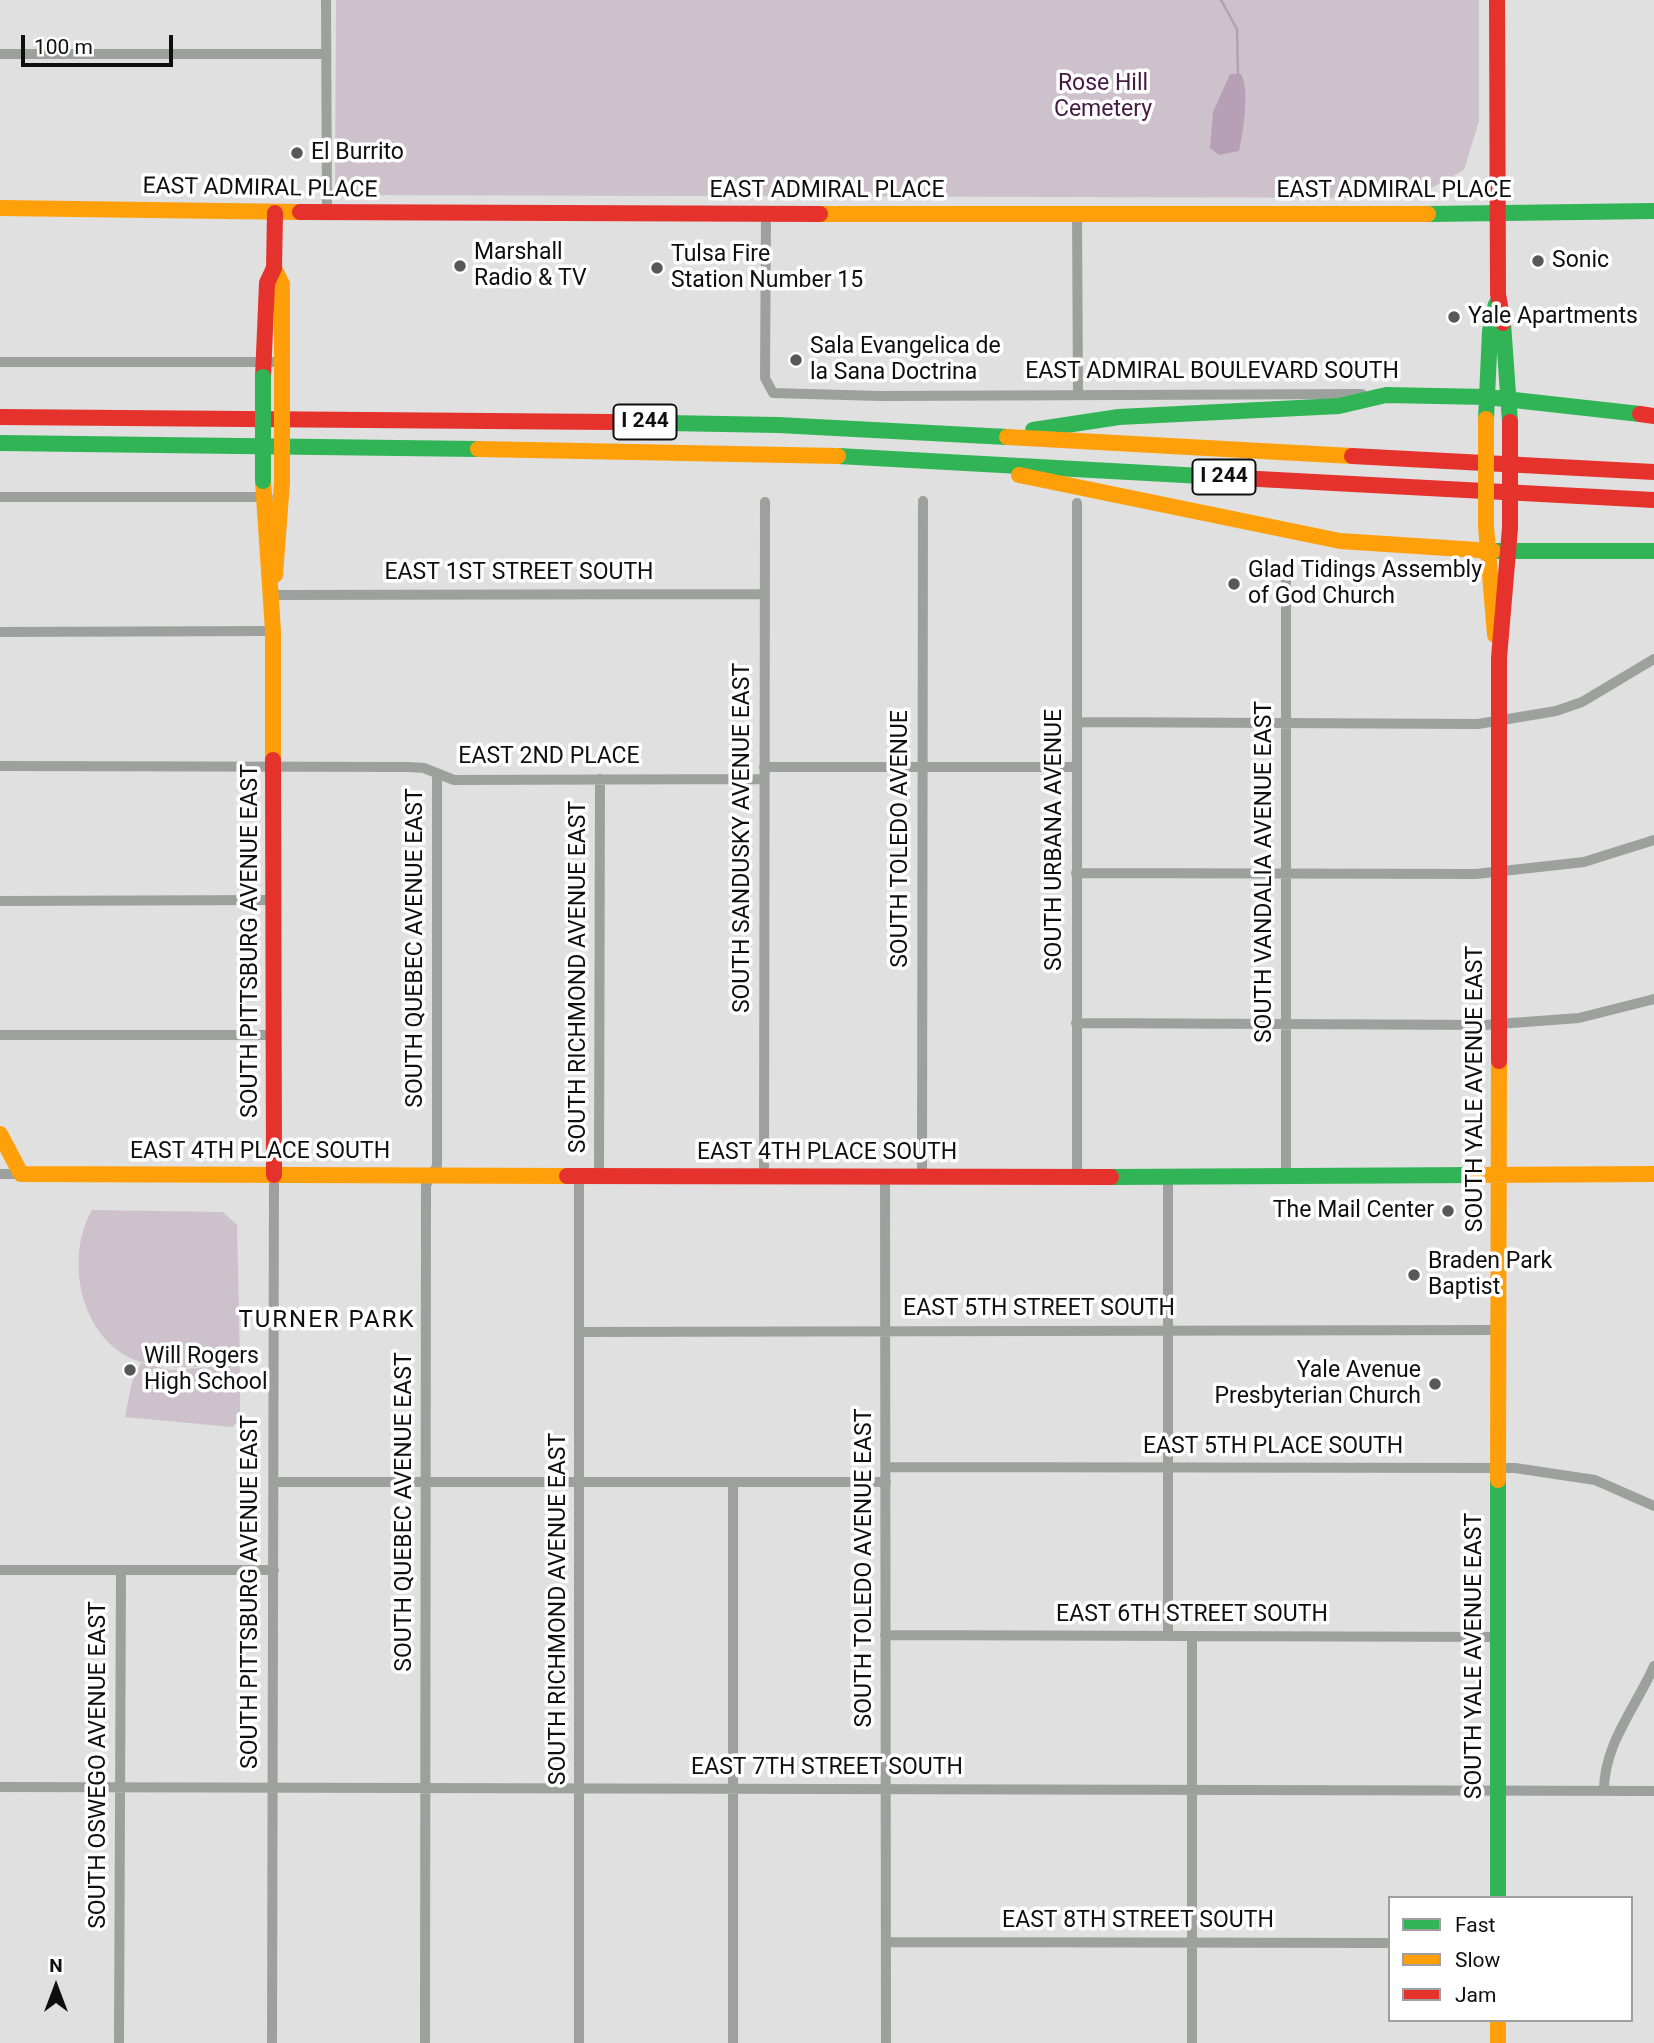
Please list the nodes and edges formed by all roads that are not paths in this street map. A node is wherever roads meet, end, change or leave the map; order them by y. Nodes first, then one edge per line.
1 (326, 0) edge
2 (1497, 0) edge
3 (0, 54) edge
4 (326, 54) junction
5 (0, 208) edge
6 (1654, 211) edge
7 (275, 213) junction
8 (327, 213) junction
9 (766, 214) junction
10 (1077, 214) junction
11 (1497, 214) junction
12 (274, 268) junction
13 (1498, 294) junction
14 (0, 362) edge
15 (263, 369) junction
16 (282, 369) junction
17 (1078, 394) junction
18 (1386, 395) junction
19 (1487, 397) junction
20 (1509, 400) junction
21 (1649, 414) edge
22 (0, 417) edge
23 (994, 436) junction
24 (0, 443) edge
25 (974, 463) junction
26 (1654, 472) edge
27 (263, 489) junction
28 (282, 489) junction
29 (0, 497) edge
30 (1654, 500) edge
31 (923, 501) dead end
32 (765, 502) dead end
33 (1077, 503) dead end
34 (1486, 551) junction
35 (1654, 551) edge
36 (1509, 552) junction
37 (1286, 567) dead end
38 (765, 594) junction
39 (272, 595) junction
40 (274, 631) junction
41 (0, 632) edge
42 (1499, 658) junction
43 (1654, 659) edge
44 (1499, 719) junction
45 (1077, 722) junction
46 (1287, 724) junction
47 (0, 766) edge
48 (922, 766) junction
49 (1076, 766) junction
50 (273, 767) junction
51 (764, 767) junction
52 (438, 774) junction
53 (600, 779) junction
54 (764, 779) junction
55 (1654, 840) edge
56 (1499, 870) junction
57 (1076, 873) junction
58 (1286, 873) junction
59 (274, 900) junction
60 (0, 901) edge
61 (1654, 999) edge
62 (1076, 1023) junction
63 (1499, 1023) junction
64 (1285, 1025) junction
65 (0, 1035) edge
66 (274, 1035) junction
67 (0, 1133) edge
68 (0, 1174) edge
69 (21, 1174) junction
70 (1654, 1174) edge
71 (274, 1175) junction
72 (432, 1175) junction
73 (579, 1175) junction
74 (599, 1175) junction
75 (764, 1175) junction
76 (885, 1176) junction
77 (922, 1176) junction
78 (1286, 1176) junction
79 (1499, 1176) junction
80 (1077, 1177) junction
81 (1168, 1177) junction
82 (1168, 1329) junction
83 (1498, 1330) junction
84 (885, 1331) junction
85 (580, 1332) junction
86 (886, 1467) junction
87 (1169, 1468) junction
88 (1499, 1468) junction
89 (274, 1482) junction
90 (425, 1482) junction
91 (579, 1482) junction
92 (733, 1482) junction
93 (886, 1482) junction
94 (1654, 1506) edge
95 (0, 1570) edge
96 (121, 1570) junction
97 (274, 1570) junction
98 (885, 1635) junction
99 (1168, 1636) junction
100 (1192, 1636) junction
101 (1499, 1637) junction
102 (1654, 1666) edge
103 (0, 1787) edge
104 (120, 1787) junction
105 (273, 1787) junction
106 (426, 1788) junction
107 (580, 1788) junction
108 (733, 1788) junction
109 (885, 1789) junction
110 (1192, 1789) junction
111 (1497, 1789) junction
112 (1604, 1790) junction
113 (1654, 1791) edge
114 (1498, 1896) edge
115 (886, 1942) junction
116 (1192, 1943) junction
117 (1388, 1943) edge
118 (1498, 2022) edge
119 (120, 2043) edge
120 (272, 2043) edge
121 (425, 2043) edge
122 (579, 2043) edge
123 (733, 2043) edge
124 (886, 2043) edge
125 (1192, 2043) edge
126 (1498, 2043) edge

1 - 4 street
2 - 11 main road, SOUTH YALE AVENUE EAST
3 - 4 street
4 - 8 street
5 - 7 main road, EAST ADMIRAL PLACE
6 - 11 main road, EAST ADMIRAL PLACE
7 - 8 main road, EAST ADMIRAL PLACE
7 - 12 main road, SOUTH PITTSBURG AVENUE EAST
8 - 9 main road, EAST ADMIRAL PLACE
9 - 10 main road, EAST ADMIRAL PLACE
9 - 17 street, EAST ADMIRAL BOULEVARD SOUTH
10 - 11 main road, EAST ADMIRAL PLACE
10 - 17 street
11 - 13 main road, SOUTH YALE AVENUE EAST
12 - 15 main road, SOUTH PITTSBURG AVENUE EAST
12 - 16 main road, SOUTH PITTSBURG AVENUE EAST
13 - 19 main road, SOUTH YALE AVENUE EAST
13 - 20 main road, SOUTH YALE AVENUE EAST
14 - 15 street
15 - 16 street
15 - 27 main road, SOUTH PITTSBURG AVENUE EAST, bridge
16 - 28 main road, SOUTH PITTSBURG AVENUE EAST, bridge
17 - 18 street, EAST ADMIRAL BOULEVARD SOUTH
18 - 19 main road, EAST ADMIRAL BOULEVARD SOUTH
18 - 23 main road
19 - 20 main road, EAST ADMIRAL BOULEVARD SOUTH
19 - 34 main road, SOUTH YALE AVENUE EAST, bridge
20 - 21 main road, EAST ADMIRAL BOULEVARD SOUTH
20 - 36 main road, SOUTH YALE AVENUE EAST, bridge
22 - 23 main road, I 244
23 - 26 main road, I 244
24 - 25 main road, I 244
25 - 30 main road, I 244
25 - 34 main road
27 - 28 street
27 - 29 street
27 - 39 main road, SOUTH PITTSBURG AVENUE EAST
28 - 39 main road, SOUTH PITTSBURG AVENUE EAST
31 - 48 street, SOUTH TOLEDO AVENUE
32 - 38 street, SOUTH SANDUSKY AVENUE EAST
33 - 45 street, SOUTH URBANA AVENUE
34 - 36 main road
34 - 42 main road, SOUTH YALE AVENUE EAST
35 - 36 main road
36 - 42 main road, SOUTH YALE AVENUE EAST
37 - 46 street, SOUTH VANDALIA AVENUE EAST
38 - 39 street, EAST 1ST STREET SOUTH
38 - 51 street, SOUTH SANDUSKY AVENUE EAST
39 - 40 main road, SOUTH PITTSBURG AVENUE EAST
40 - 41 street
40 - 50 main road, SOUTH PITTSBURG AVENUE EAST
42 - 44 main road, SOUTH YALE AVENUE EAST
43 - 44 street
44 - 46 street
44 - 56 main road, SOUTH YALE AVENUE EAST
45 - 46 street
45 - 49 street, SOUTH URBANA AVENUE
46 - 58 street, SOUTH VANDALIA AVENUE EAST
47 - 50 street, EAST 2ND PLACE
48 - 49 street
48 - 51 street
48 - 77 street, SOUTH TOLEDO AVENUE
49 - 57 street, SOUTH URBANA AVENUE
50 - 52 street, EAST 2ND PLACE
50 - 59 main road, SOUTH PITTSBURG AVENUE EAST
51 - 54 street, SOUTH SANDUSKY AVENUE EAST
52 - 53 street, EAST 2ND PLACE
52 - 72 street, SOUTH QUEBEC AVENUE EAST
53 - 54 street, EAST 2ND PLACE
53 - 74 street, SOUTH RICHMOND AVENUE EAST
54 - 75 street, SOUTH SANDUSKY AVENUE EAST
55 - 56 street
56 - 58 street
56 - 63 main road, SOUTH YALE AVENUE EAST
57 - 58 street
57 - 62 street, SOUTH URBANA AVENUE
58 - 64 street, SOUTH VANDALIA AVENUE EAST
59 - 60 street
59 - 66 main road, SOUTH PITTSBURG AVENUE EAST
61 - 63 street
62 - 64 street
62 - 80 street, SOUTH URBANA AVENUE
63 - 64 street
63 - 79 main road, SOUTH YALE AVENUE EAST
64 - 78 street, SOUTH VANDALIA AVENUE EAST
65 - 66 street
66 - 71 main road, SOUTH PITTSBURG AVENUE EAST
67 - 69 main road
68 - 69 street, EAST 4TH PLACE SOUTH
69 - 71 main road, EAST 4TH PLACE SOUTH
70 - 79 main road, EAST 4TH PLACE SOUTH
71 - 72 main road, EAST 4TH PLACE SOUTH
71 - 89 street, SOUTH PITTSBURG AVENUE EAST
72 - 73 main road, EAST 4TH PLACE SOUTH
72 - 90 street, SOUTH QUEBEC AVENUE EAST
73 - 74 main road, EAST 4TH PLACE SOUTH
73 - 85 street, SOUTH RICHMOND AVENUE EAST
74 - 75 main road, EAST 4TH PLACE SOUTH
75 - 76 main road, EAST 4TH PLACE SOUTH
76 - 77 main road, EAST 4TH PLACE SOUTH
76 - 84 street, SOUTH TOLEDO AVENUE EAST
77 - 80 main road, EAST 4TH PLACE SOUTH
78 - 79 main road, EAST 4TH PLACE SOUTH
78 - 81 main road, EAST 4TH PLACE SOUTH
79 - 83 main road, SOUTH YALE AVENUE EAST
80 - 81 main road, EAST 4TH PLACE SOUTH
81 - 82 street
82 - 83 street, EAST 5TH STREET SOUTH
82 - 84 street, EAST 5TH STREET SOUTH
82 - 87 street
83 - 88 main road, SOUTH YALE AVENUE EAST
84 - 85 street, EAST 5TH STREET SOUTH
84 - 86 street, SOUTH TOLEDO AVENUE EAST
85 - 91 street, SOUTH RICHMOND AVENUE EAST
86 - 87 street, EAST 5TH PLACE SOUTH
86 - 93 street, SOUTH TOLEDO AVENUE EAST
87 - 88 street, EAST 5TH PLACE SOUTH
87 - 99 street
88 - 94 street, EAST 5TH PLACE SOUTH
88 - 101 main road, SOUTH YALE AVENUE EAST
89 - 90 street
89 - 97 street, SOUTH PITTSBURG AVENUE EAST
90 - 91 street
90 - 106 street, SOUTH QUEBEC AVENUE EAST
91 - 92 street
91 - 107 street, SOUTH RICHMOND AVENUE EAST
92 - 93 street
92 - 108 street
93 - 98 street, SOUTH TOLEDO AVENUE EAST
95 - 96 street
96 - 97 street
96 - 104 street, SOUTH OSWEGO AVENUE EAST
97 - 105 street, SOUTH PITTSBURG AVENUE EAST
98 - 99 street, EAST 6TH STREET SOUTH
98 - 109 street, SOUTH TOLEDO AVENUE EAST
99 - 100 street, EAST 6TH STREET SOUTH
100 - 101 street, EAST 6TH STREET SOUTH
100 - 110 street
101 - 111 main road, SOUTH YALE AVENUE EAST
102 - 112 street
103 - 104 street, EAST 7TH STREET SOUTH
104 - 105 street, EAST 7TH STREET SOUTH
104 - 119 street, SOUTH OSWEGO AVENUE EAST
105 - 106 street, EAST 7TH STREET SOUTH
105 - 120 street, SOUTH PITTSBURG AVENUE EAST
106 - 107 street, EAST 7TH STREET SOUTH
106 - 121 street, SOUTH QUEBEC AVENUE EAST
107 - 108 street, EAST 7TH STREET SOUTH
107 - 122 street, SOUTH RICHMOND AVENUE EAST
108 - 109 street, EAST 7TH STREET SOUTH
108 - 123 street
109 - 110 street, EAST 7TH STREET SOUTH
109 - 115 street, SOUTH TOLEDO AVENUE EAST
110 - 111 street, EAST 7TH STREET SOUTH
110 - 116 street
111 - 112 street, EAST 7TH STREET SOUTH
111 - 114 main road, SOUTH YALE AVENUE EAST
112 - 113 street, EAST 7TH STREET SOUTH
115 - 116 street, EAST 8TH STREET SOUTH
115 - 124 street, SOUTH TOLEDO AVENUE EAST
116 - 117 street, EAST 8TH STREET SOUTH
116 - 125 street
118 - 126 main road

